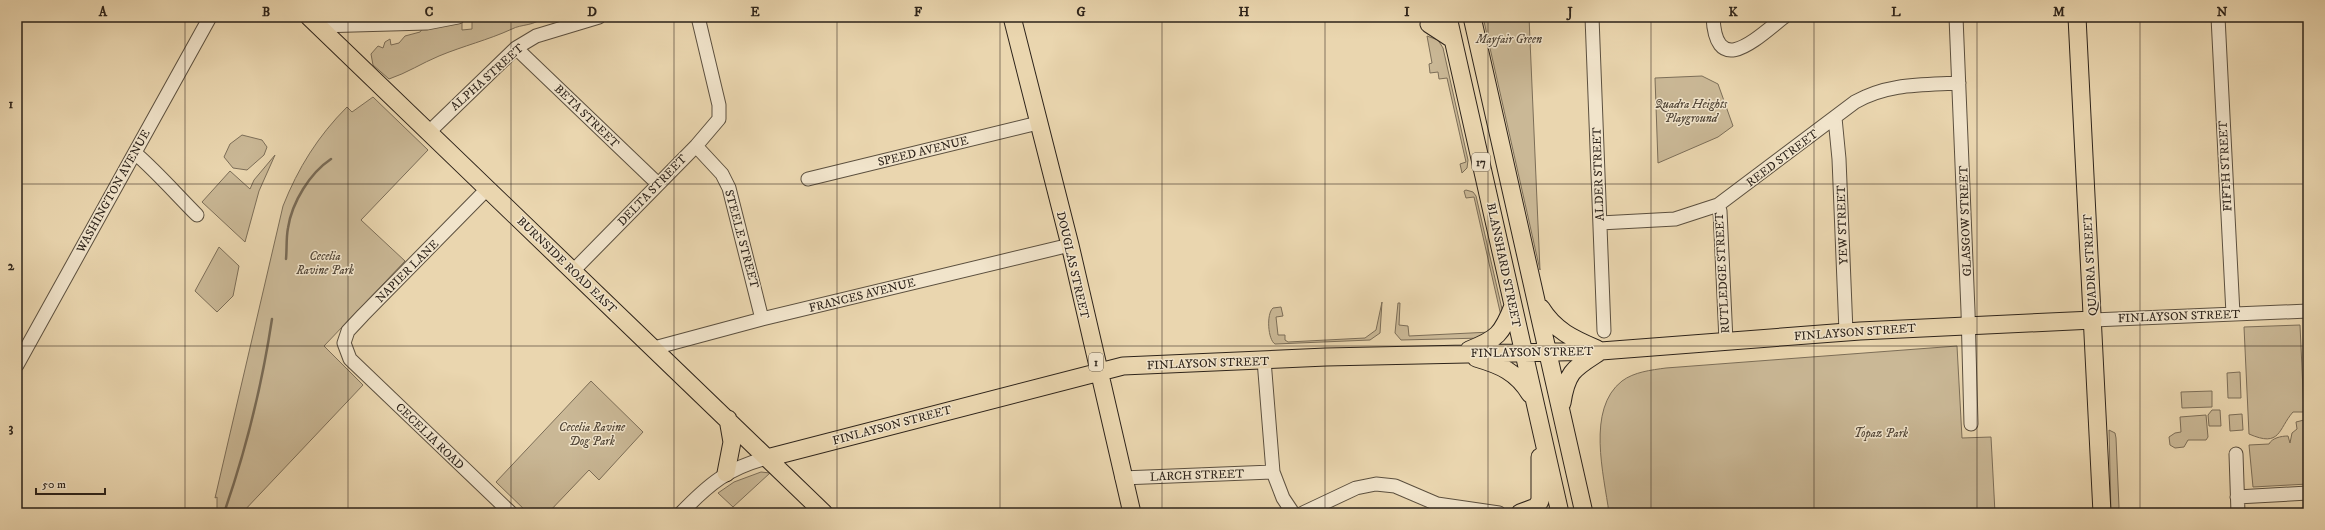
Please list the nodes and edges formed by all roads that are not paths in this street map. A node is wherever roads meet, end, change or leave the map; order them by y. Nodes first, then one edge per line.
1 (210, 17) edge
2 (458, 17) edge
3 (598, 17) edge
4 (698, 17) edge
5 (1012, 17) edge
6 (1448, 17) edge
7 (1472, 17) edge
8 (1592, 17) edge
9 (1713, 17) edge
10 (1784, 17) edge
11 (1956, 17) edge
12 (2077, 17) edge
13 (2218, 17) edge
14 (313, 22) edge
15 (1429, 24) dead end
16 (1452, 39) junction
17 (516, 48) junction
18 (1959, 83) junction
19 (1835, 118) junction
20 (1038, 123) junction
21 (428, 133) junction
22 (696, 146) junction
23 (135, 152) junction
24 (808, 179) dead end
25 (658, 184) junction
26 (487, 189) junction
27 (1718, 205) junction
28 (197, 215) dead end
29 (1600, 223) junction
30 (1070, 245) junction
31 (573, 271) junction
32 (1537, 301) junction
33 (1513, 306) junction
34 (2308, 311) edge
35 (2233, 314) junction
36 (762, 320) junction
37 (2093, 320) junction
38 (1969, 325) junction
39 (1604, 331) dead end
40 (1846, 332) junction
41 (1726, 341) junction
42 (654, 348) junction
43 (1601, 351) junction
44 (1548, 352) junction
45 (1463, 353) junction
46 (1524, 353) junction
47 (350, 359) joint
48 (1264, 360) junction
49 (17, 365) edge
50 (1098, 371) junction
51 (1535, 403) junction
52 (1560, 409) junction
53 (728, 419) junction
54 (1971, 424) dead end
55 (1543, 441) junction
56 (2236, 454) dead end
57 (767, 458) junction
58 (1273, 472) junction
59 (726, 473) junction
60 (1122, 478) junction
61 (2308, 494) edge
62 (2237, 497) junction
63 (511, 513) edge
64 (682, 513) edge
65 (824, 513) edge
66 (1132, 513) edge
67 (1293, 513) edge
68 (1303, 513) edge
69 (1499, 513) edge
70 (1520, 513) edge
71 (1560, 513) edge
72 (1584, 513) edge
73 (2102, 513) edge
74 (2238, 513) edge

1 - 23 street, WASHINGTON AVENUE
2 - 14 street
3 - 17 street, ALPHA STREET
4 - 22 street, DELTA STREET
5 - 20 main road, DOUGLAS STREET / 1
6 - 16 main road, BLANSHARD STREET / 17
7 - 32 main road, BLANSHARD STREET / 17
8 - 29 street, ALDER STREET
9 - 10 street
11 - 18 street, GLASGOW STREET
12 - 37 main road, QUADRA STREET
13 - 35 street, FIFTH STREET
14 - 21 main road, BURNSIDE ROAD EAST
15 - 16 main road
16 - 33 main road, BLANSHARD STREET / 17
17 - 21 street, ALPHA STREET
17 - 25 street, BETA STREET
18 - 19 street, REED STREET
18 - 38 street, GLASGOW STREET
19 - 27 street, REED STREET
19 - 40 street, YEW STREET
20 - 24 street, SPEED AVENUE
20 - 30 main road, DOUGLAS STREET / 1
21 - 26 main road, BURNSIDE ROAD EAST
22 - 25 street, DELTA STREET
22 - 36 street, STEELE STREET
23 - 28 street
23 - 49 street, WASHINGTON AVENUE
25 - 31 street, DELTA STREET
26 - 31 main road, BURNSIDE ROAD EAST
26 - 47 street, NAPIER LANE
27 - 29 street, REED STREET
27 - 41 street, RUTLEDGE STREET
29 - 39 street, ALDER STREET
30 - 36 street, FRANCES AVENUE
30 - 50 main road, DOUGLAS STREET / 1
31 - 42 main road, BURNSIDE ROAD EAST
32 - 43 main road
32 - 44 main road, BLANSHARD STREET / 17
33 - 45 main road
33 - 46 main road, BLANSHARD STREET / 17
34 - 35 street, FINLAYSON STREET
35 - 37 street, FINLAYSON STREET
36 - 42 street, FRANCES AVENUE
37 - 38 main road, FINLAYSON STREET
37 - 73 main road, QUADRA STREET
38 - 40 main road, FINLAYSON STREET
38 - 54 street, GLASGOW STREET
40 - 41 main road, FINLAYSON STREET
41 - 43 main road, FINLAYSON STREET
42 - 53 main road, BURNSIDE ROAD EAST
43 - 44 main road, FINLAYSON STREET
43 - 52 main road
44 - 46 main road, FINLAYSON STREET
44 - 52 main road, BLANSHARD STREET / 17
45 - 46 main road, FINLAYSON STREET
45 - 48 main road, FINLAYSON STREET
45 - 51 main road
46 - 51 main road, BLANSHARD STREET / 17
47 - 63 street, CECELIA ROAD
48 - 50 main road, FINLAYSON STREET
48 - 58 street
50 - 57 main road, FINLAYSON STREET
50 - 60 main road, DOUGLAS STREET / 1
51 - 55 main road, BLANSHARD STREET / 17
52 - 72 main road, BLANSHARD STREET / 17
53 - 57 main road, BURNSIDE ROAD EAST
53 - 59 main road
55 - 70 main road
55 - 71 main road, BLANSHARD STREET / 17
56 - 62 street
57 - 59 street
57 - 65 main road, BURNSIDE ROAD EAST
58 - 60 street, LARCH STREET
58 - 67 street
59 - 64 street
60 - 66 main road, DOUGLAS STREET / 1
61 - 62 street
62 - 74 street
68 - 69 street

